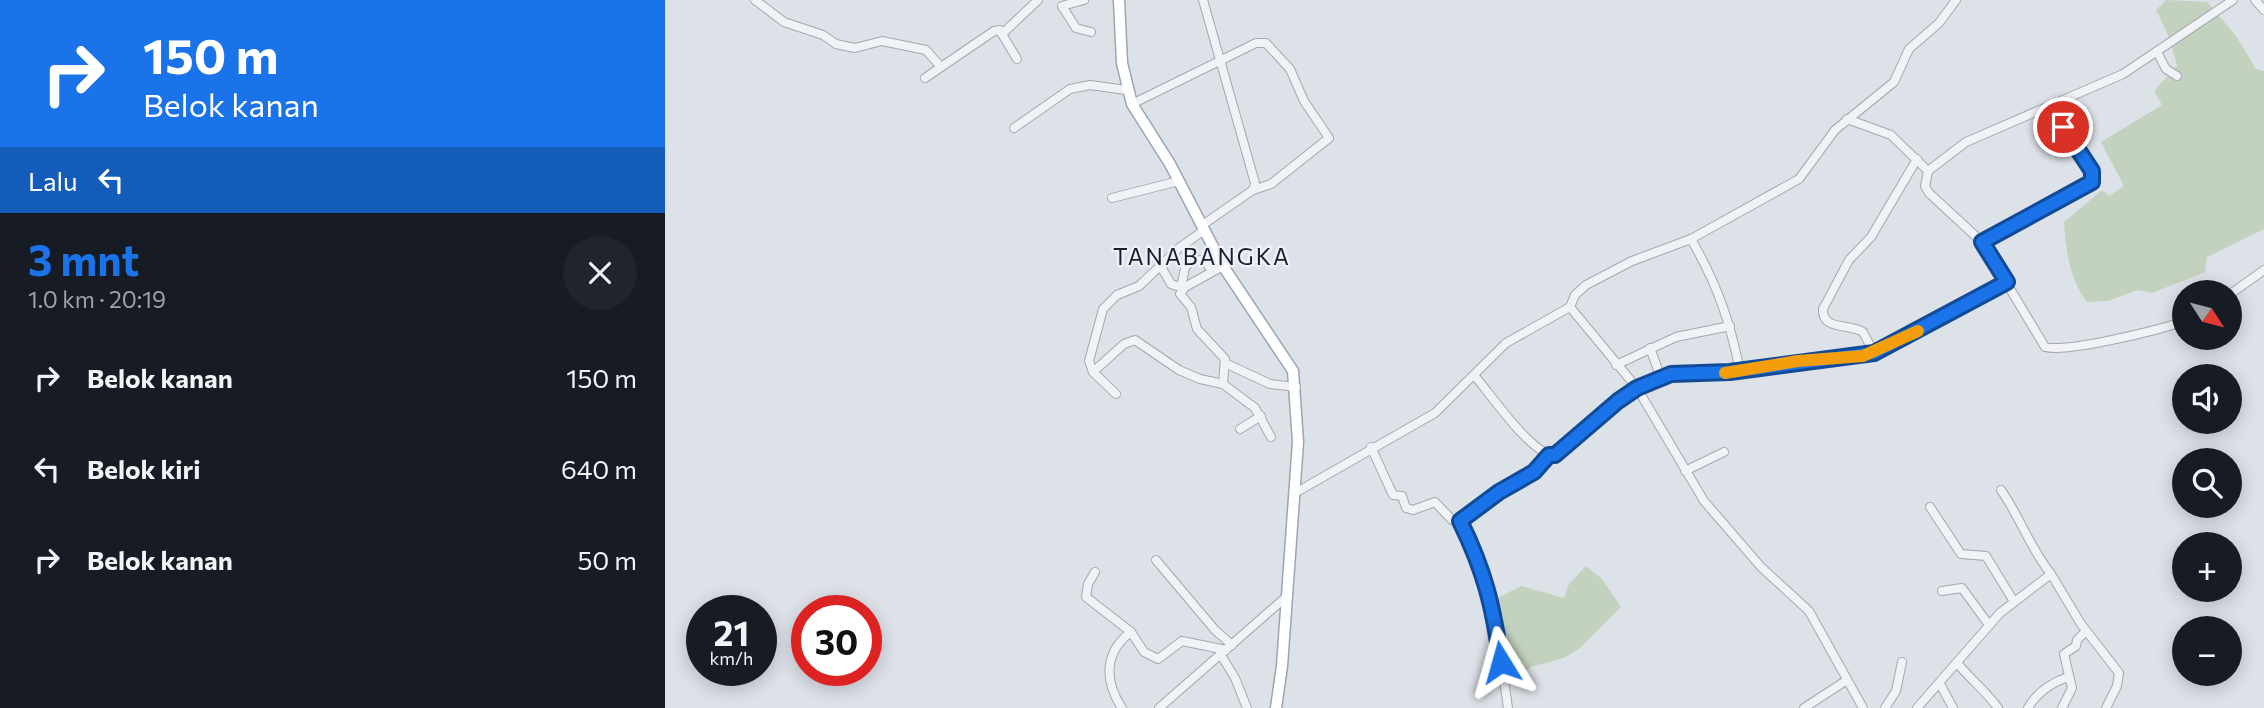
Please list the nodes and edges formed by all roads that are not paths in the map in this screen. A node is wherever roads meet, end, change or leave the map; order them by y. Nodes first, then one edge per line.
1 (755, 0) edge
2 (1038, 0) edge
3 (1084, 0) edge
4 (1119, 0) edge
5 (1203, 0) edge
6 (1956, 0) edge
7 (2233, 0) edge
8 (2255, 0) edge
9 (2264, 10) edge
10 (1091, 32) dead end
11 (1002, 34) junction
12 (2157, 52) junction
13 (1017, 59) dead end
14 (1219, 60) junction
15 (941, 67) junction
16 (2177, 76) dead end
17 (925, 78) dead end
18 (1126, 90) junction
19 (1132, 104) junction
20 (2052, 107) junction
21 (1847, 119) junction
22 (1014, 128) dead end
23 (1917, 159) junction
24 (1928, 171) junction
25 (1179, 181) junction
26 (1253, 190) junction
27 (1112, 198) dead end
28 (1202, 229) junction
29 (1691, 239) junction
30 (1982, 242) junction
31 (1160, 265) junction
32 (1223, 266) junction
33 (2264, 270) edge
34 (1212, 271) junction
35 (2007, 282) junction
36 (2242, 286) edge
37 (1182, 288) junction
38 (1570, 307) junction
39 (2172, 324) edge
40 (1730, 326) junction
41 (1650, 348) junction
42 (1874, 353) junction
43 (1227, 364) junction
44 (1616, 365) junction
45 (1740, 371) junction
46 (1093, 372) junction
47 (1474, 374) junction
48 (1661, 378) junction
49 (1223, 384) junction
50 (1296, 387) junction
51 (1637, 388) junction
52 (1116, 394) dead end
53 (1261, 416) junction
54 (1240, 429) dead end
55 (1271, 437) dead end
56 (1371, 447) junction
57 (1724, 452) dead end
58 (1549, 455) junction
59 (1685, 471) junction
60 (2001, 490) dead end
61 (1295, 493) junction
62 (1930, 507) dead end
63 (1460, 521) junction
64 (1156, 560) dead end
65 (1095, 572) dead end
66 (2051, 574) junction
67 (1943, 592) dead end
68 (1286, 597) junction
69 (2013, 600) junction
70 (1989, 625) junction
71 (2086, 631) junction
72 (1131, 632) junction
73 (1226, 650) junction
74 (1902, 662) dead end
75 (1958, 664) junction
76 (2068, 677) junction
77 (1847, 680) junction
78 (1940, 684) junction
79 (1816, 704) edge
80 (1122, 708) edge
81 (1159, 708) edge
82 (1247, 708) edge
83 (1276, 708) edge
84 (1508, 708) edge
85 (1804, 708) edge
86 (1863, 708) edge
87 (1885, 708) edge
88 (1917, 708) edge
89 (1953, 708) edge
90 (1999, 708) edge
91 (2028, 708) edge
92 (2062, 708) edge
93 (2106, 708) edge

1 - 15 street
2 - 11 street
3 - 10 street
4 - 18 main road
5 - 14 street
6 - 21 street
7 - 12 street
8 - 9 street
11 - 13 street
11 - 15 street
12 - 16 street
12 - 20 street
14 - 19 street
14 - 26 street
14 - 26 street
15 - 17 street
18 - 19 main road
18 - 22 street
19 - 25 main road
20 - 24 street
20 - 30 street
21 - 23 street
21 - 29 street
23 - 24 street
23 - 42 street
24 - 30 street
25 - 27 street
25 - 28 main road
26 - 28 street
28 - 31 street
28 - 32 main road
29 - 38 street
29 - 40 street
30 - 35 street
31 - 37 street
31 - 46 street
32 - 34 street
32 - 50 main road
33 - 36 street
34 - 37 street
34 - 37 street
35 - 39 street
35 - 42 street
37 - 43 street
38 - 44 street
38 - 47 street
40 - 41 street
40 - 45 street
41 - 44 street
41 - 48 street
42 - 45 street
43 - 49 street
43 - 50 street
44 - 51 street
45 - 48 street
46 - 49 street
46 - 52 street
47 - 56 street
47 - 58 street
48 - 51 street
49 - 53 street
50 - 61 main road
51 - 58 street
51 - 59 street
53 - 54 street
53 - 55 street
56 - 61 street
56 - 63 street
57 - 59 street
58 - 63 street
59 - 77 street
60 - 66 street
61 - 68 main road
62 - 69 street
63 - 84 street
64 - 73 street
65 - 72 street
66 - 69 street
66 - 71 street
67 - 70 street
68 - 73 street
68 - 83 main road
69 - 70 street
70 - 75 street
71 - 76 street
71 - 93 street
72 - 73 street
72 - 80 street
73 - 81 street
73 - 82 street
74 - 87 street
75 - 78 street
75 - 90 street
76 - 91 street
76 - 92 street
77 - 79 street
77 - 86 street
78 - 88 street
78 - 89 street
79 - 85 street

